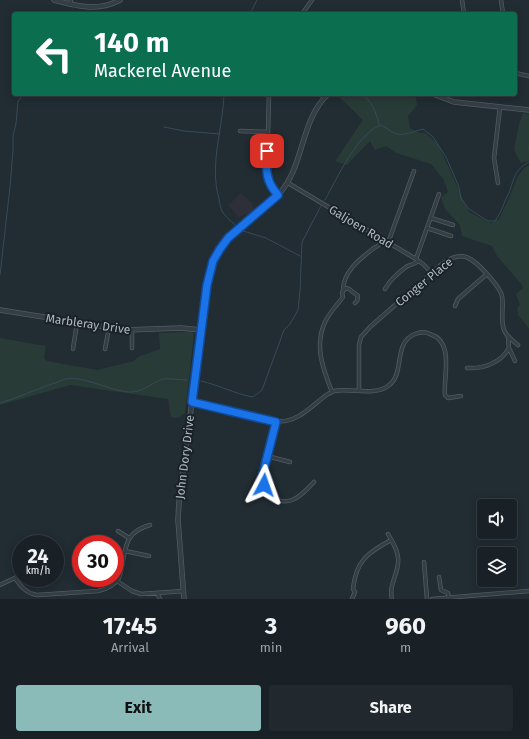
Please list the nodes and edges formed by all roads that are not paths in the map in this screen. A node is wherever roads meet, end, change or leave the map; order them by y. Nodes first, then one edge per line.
1 (54, 0) edge
2 (120, 0) edge
3 (312, 0) edge
4 (462, 0) edge
5 (501, 0) edge
6 (71, 2) edge
7 (303, 12) edge
8 (464, 12) edge
9 (503, 12) edge
10 (517, 73) edge
11 (529, 76) edge
12 (269, 96) edge
13 (326, 96) edge
14 (438, 96) edge
15 (500, 107) junction
16 (529, 110) edge
17 (240, 131) dead end
18 (268, 132) junction
19 (414, 171) dead end
20 (288, 183) junction
21 (498, 183) dead end
22 (439, 194) dead end
23 (278, 195) junction
24 (431, 218) junction
25 (453, 225) dead end
26 (427, 228) junction
27 (451, 236) dead end
28 (384, 240) junction
29 (388, 243) junction
30 (417, 260) junction
31 (432, 273) junction
32 (487, 274) junction
33 (385, 289) dead end
34 (343, 291) junction
35 (355, 303) dead end
36 (455, 306) dead end
37 (0, 310) edge
38 (77, 323) junction
39 (109, 328) junction
40 (201, 330) junction
41 (132, 331) junction
42 (508, 337) junction
43 (518, 345) dead end
44 (132, 348) dead end
45 (509, 348) junction
46 (73, 349) dead end
47 (105, 349) dead end
48 (515, 362) dead end
49 (467, 368) dead end
50 (359, 390) junction
51 (332, 392) junction
52 (461, 396) dead end
53 (192, 402) junction
54 (276, 422) junction
55 (267, 456) junction
56 (290, 462) dead end
57 (314, 482) dead end
58 (150, 525) dead end
59 (118, 531) dead end
60 (388, 534) dead end
61 (129, 538) junction
62 (391, 540) junction
63 (125, 551) junction
64 (124, 555) edge
65 (149, 556) dead end
66 (424, 562) dead end
67 (439, 577) dead end
68 (12, 579) edge
69 (0, 585) edge
70 (124, 586) edge
71 (21, 587) edge
72 (110, 587) edge
73 (529, 590) edge
74 (184, 591) junction
75 (157, 593) junction
76 (492, 594) junction
77 (450, 598) edge
78 (160, 599) edge
79 (184, 599) edge
80 (352, 599) edge
81 (392, 599) edge
82 (428, 599) edge
83 (432, 599) edge
84 (493, 599) edge

1 - 6 street
2 - 6 street
3 - 7 street
4 - 8 street
5 - 9 street
10 - 11 street
12 - 18 street
13 - 20 street, John Dory Drive
14 - 15 street
15 - 16 street
15 - 21 street
17 - 18 street
18 - 23 street
19 - 29 street
20 - 23 street, John Dory Drive
20 - 28 street, Galjoen Road
22 - 24 street
23 - 40 street, John Dory Drive
24 - 25 street
24 - 26 street
26 - 27 street
26 - 30 street
28 - 29 street, Galjoen Road
28 - 34 street
29 - 30 street, Galjoen Road
30 - 31 street, Galjoen Road
30 - 33 street
31 - 32 street, Conger Place
31 - 50 street, Conger Place
32 - 36 street
32 - 42 street, Conger Place
34 - 35 street
34 - 51 street
37 - 38 street, Marbleray Drive
38 - 39 street, Marbleray Drive
38 - 46 street
39 - 41 street, Marbleray Drive
39 - 47 street
40 - 41 street, Marbleray Drive
40 - 53 street, John Dory Drive
41 - 44 street
42 - 43 street
42 - 45 street, Conger Place
45 - 48 street, Conger Place
45 - 49 street
50 - 51 street
50 - 52 street
51 - 54 street
53 - 54 street
53 - 74 street, John Dory Drive
54 - 55 street
55 - 56 street
55 - 57 street
58 - 61 street
59 - 61 street
60 - 62 street
61 - 63 street
62 - 80 street
62 - 81 street
63 - 64 street
63 - 65 street
66 - 82 street
67 - 77 street
68 - 69 street
70 - 75 street
71 - 72 street
73 - 76 street
74 - 75 street
74 - 79 street, John Dory Drive
75 - 78 street
76 - 77 street
76 - 84 street
77 - 83 street

